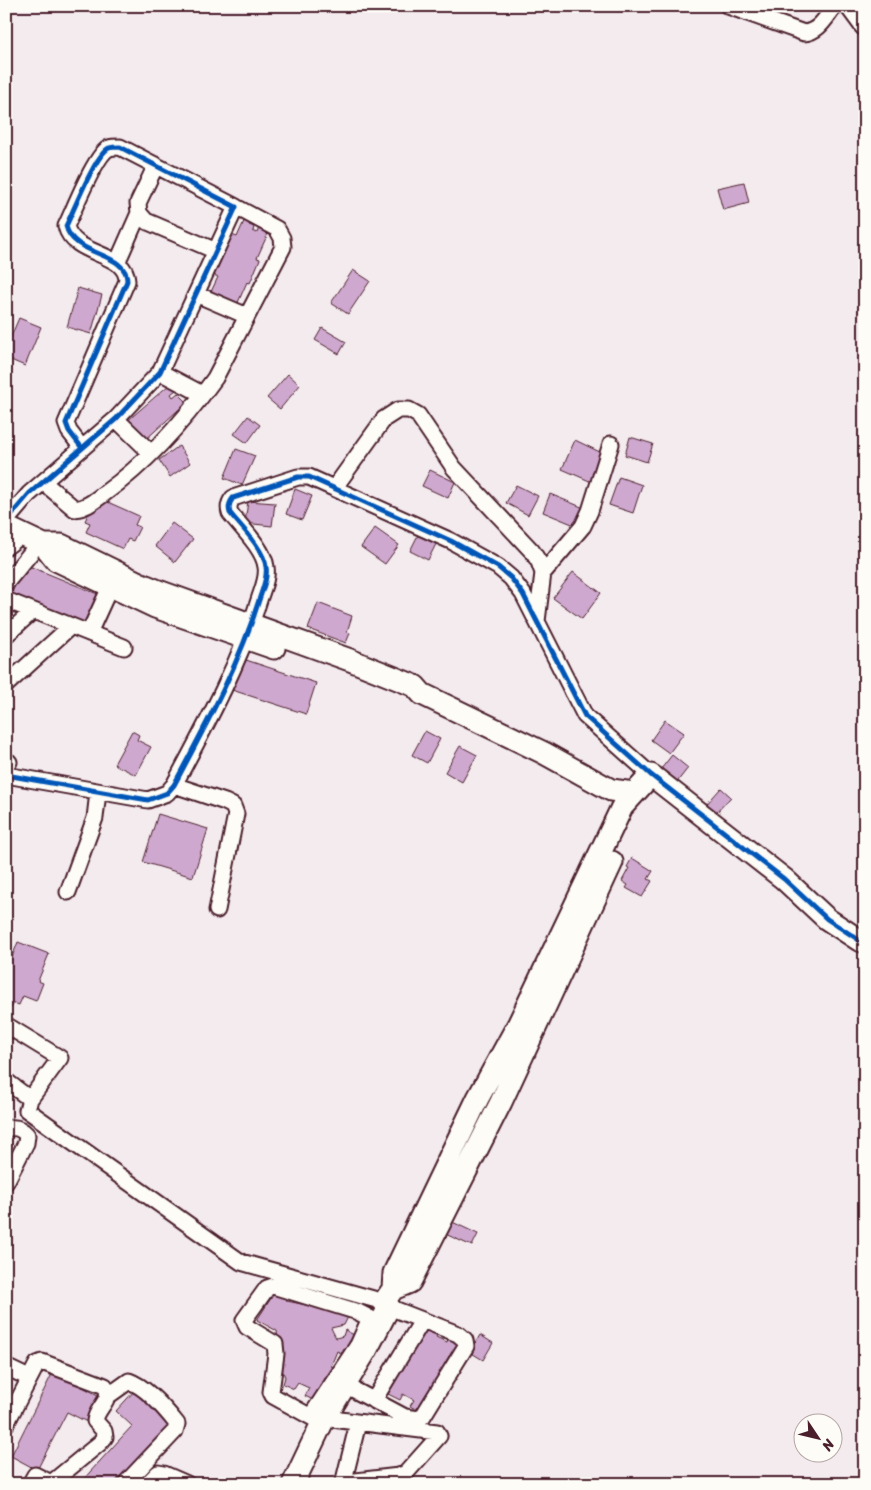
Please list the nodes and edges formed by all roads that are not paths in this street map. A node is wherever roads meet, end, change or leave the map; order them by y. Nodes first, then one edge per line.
1 (728, 6) edge
2 (835, 6) edge
3 (851, 6) edge
4 (865, 25) edge
5 (156, 165) junction
6 (236, 207) junction
7 (139, 213) junction
8 (216, 251) junction
9 (117, 262) junction
10 (196, 294) junction
11 (247, 316) junction
12 (160, 372) junction
13 (202, 394) junction
14 (116, 420) junction
15 (611, 444) dead end
16 (82, 448) junction
17 (151, 453) junction
18 (43, 482) junction
19 (335, 487) junction
20 (6, 521) edge
21 (23, 540) edge
22 (543, 573) junction
23 (6, 583) edge
24 (110, 587) junction
25 (158, 599) junction
26 (6, 600) edge
27 (33, 611) junction
28 (537, 621) junction
29 (71, 626) junction
30 (249, 632) junction
31 (89, 633) junction
32 (6, 635) edge
33 (124, 647) dead end
34 (6, 685) edge
35 (7, 766) edge
36 (650, 775) junction
37 (174, 785) junction
38 (98, 792) junction
39 (634, 793) junction
40 (68, 892) dead end
41 (217, 910) dead end
42 (865, 942) edge
43 (6, 1025) edge
44 (6, 1081) edge
45 (30, 1099) junction
46 (6, 1129) edge
47 (7, 1180) edge
48 (383, 1308) junction
49 (422, 1320) junction
50 (6, 1367) edge
51 (30, 1378) junction
52 (345, 1385) junction
53 (108, 1396) junction
54 (374, 1400) junction
55 (319, 1419) junction
56 (358, 1423) junction
57 (6, 1424) edge
58 (51, 1483) edge
59 (30, 1484) edge
60 (125, 1484) edge
61 (147, 1484) edge
62 (188, 1484) edge
63 (294, 1484) edge

1 - 2 street
3 - 4 street
5 - 6 street
5 - 7 street
5 - 9 street
6 - 8 street
6 - 11 street
7 - 8 street
7 - 9 street
8 - 10 street
9 - 16 street
10 - 11 street
10 - 12 street
11 - 13 street
12 - 13 street
12 - 14 street
13 - 17 street
14 - 16 street
14 - 17 street
15 - 22 street
16 - 18 street
17 - 18 street
18 - 20 street
19 - 22 street
19 - 28 street
19 - 30 street
21 - 23 street
21 - 24 street
21 - 25 street
22 - 28 street
24 - 25 street
24 - 31 street
25 - 30 street
26 - 27 street
27 - 29 street
27 - 32 street
28 - 36 street
29 - 31 street
29 - 34 street
30 - 37 street
30 - 39 street
31 - 33 street
35 - 38 street
36 - 39 street
36 - 42 street
37 - 38 street
37 - 41 street
38 - 40 street
39 - 48 street
43 - 45 street
44 - 45 street
45 - 48 street
46 - 47 street
48 - 49 street
48 - 52 street
48 - 55 street
48 - 55 street
49 - 54 street
49 - 54 street
50 - 51 street
51 - 53 street
51 - 57 street
52 - 54 street
52 - 55 street
53 - 58 street
53 - 60 street
55 - 56 street
55 - 63 street
56 - 56 street
58 - 59 street
61 - 62 street

